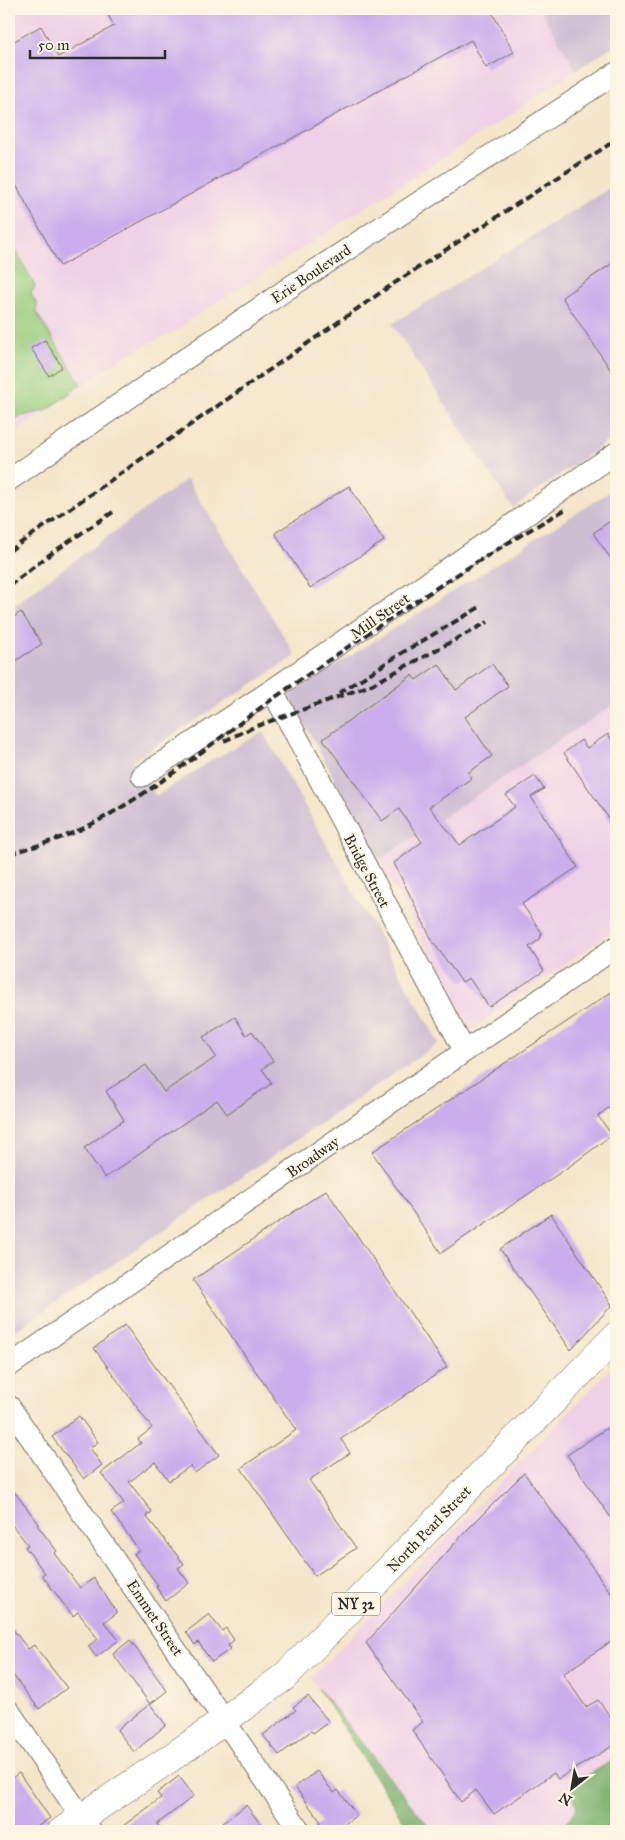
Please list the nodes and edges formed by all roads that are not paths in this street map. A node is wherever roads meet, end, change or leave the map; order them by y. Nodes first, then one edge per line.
1 (616, 73) edge
2 (616, 453) edge
3 (9, 480) edge
4 (272, 690) junction
5 (142, 776) dead end
6 (616, 947) edge
7 (464, 1050) junction
8 (616, 1336) edge
9 (9, 1366) edge
10 (9, 1406) edge
11 (9, 1711) edge
12 (224, 1720) junction
13 (78, 1827) edge
14 (300, 1831) edge

1 - 3 street, Erie Boulevard
2 - 4 street, Mill Street
4 - 5 street, Mill Street
4 - 7 street, Bridge Street
6 - 7 street, Broadway
7 - 9 street, Broadway
8 - 12 main road, North Pearl Street / NY 32
10 - 12 street, Emmet Street
11 - 13 street
12 - 13 main road, North Pearl Street / NY 32
12 - 14 street, Emmet Street

